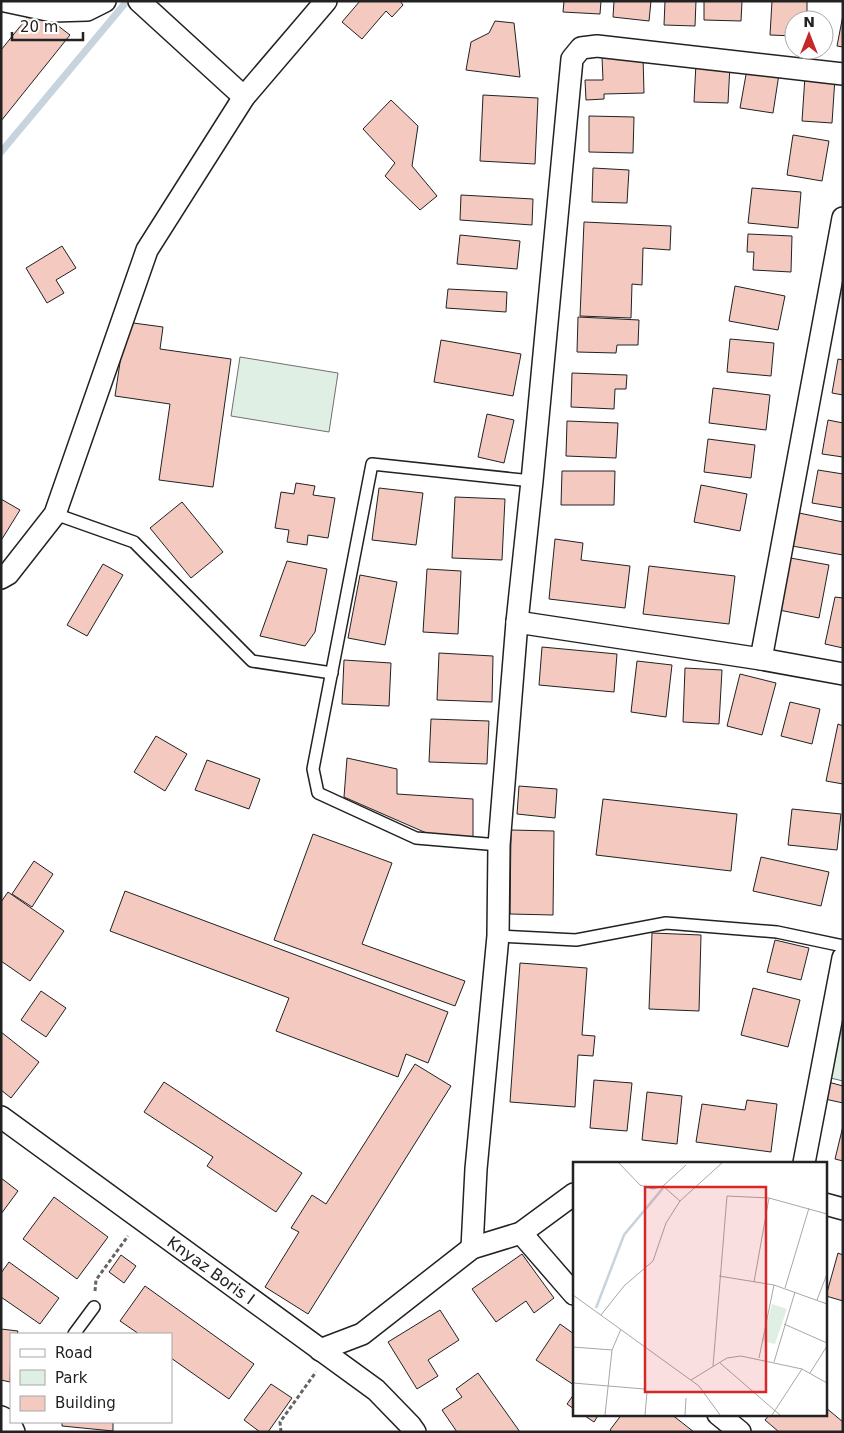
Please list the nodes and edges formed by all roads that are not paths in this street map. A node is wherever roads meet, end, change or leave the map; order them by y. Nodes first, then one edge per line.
1 (5, 1) edge
2 (104, 1) edge
3 (326, 1) edge
4 (144, 6) edge
5 (843, 74) edge
6 (244, 96) junction
7 (843, 218) edge
8 (532, 480) junction
9 (55, 514) junction
10 (1, 578) edge
11 (517, 622) junction
12 (761, 659) junction
13 (332, 673) junction
14 (843, 674) edge
15 (499, 845) junction
16 (498, 936) junction
17 (843, 946) edge
18 (843, 958) edge
19 (1, 1117) edge
20 (804, 1162) edge
21 (573, 1195) edge
22 (826, 1204) edge
23 (843, 1209) edge
24 (521, 1233) junction
25 (472, 1248) junction
26 (573, 1293) edge
27 (94, 1307) road end
28 (75, 1333) edge
29 (324, 1353) junction
30 (720, 1416) edge
31 (415, 1432) edge
32 (740, 1432) edge

1 - 2 street
3 - 6 street
4 - 6 street
5 - 8 street
6 - 9 street
7 - 12 street
8 - 11 street
8 - 13 lane
9 - 10 street
9 - 13 lane
11 - 12 street
11 - 15 street
12 - 14 street
13 - 15 lane
15 - 16 street
16 - 17 lane
16 - 25 street
18 - 20 street
19 - 29 street, Knyaz Boris I
21 - 24 street
22 - 23 street
24 - 25 street
24 - 26 street
25 - 29 street
27 - 28 lane
29 - 31 street, Knyaz Boris I
30 - 32 street

